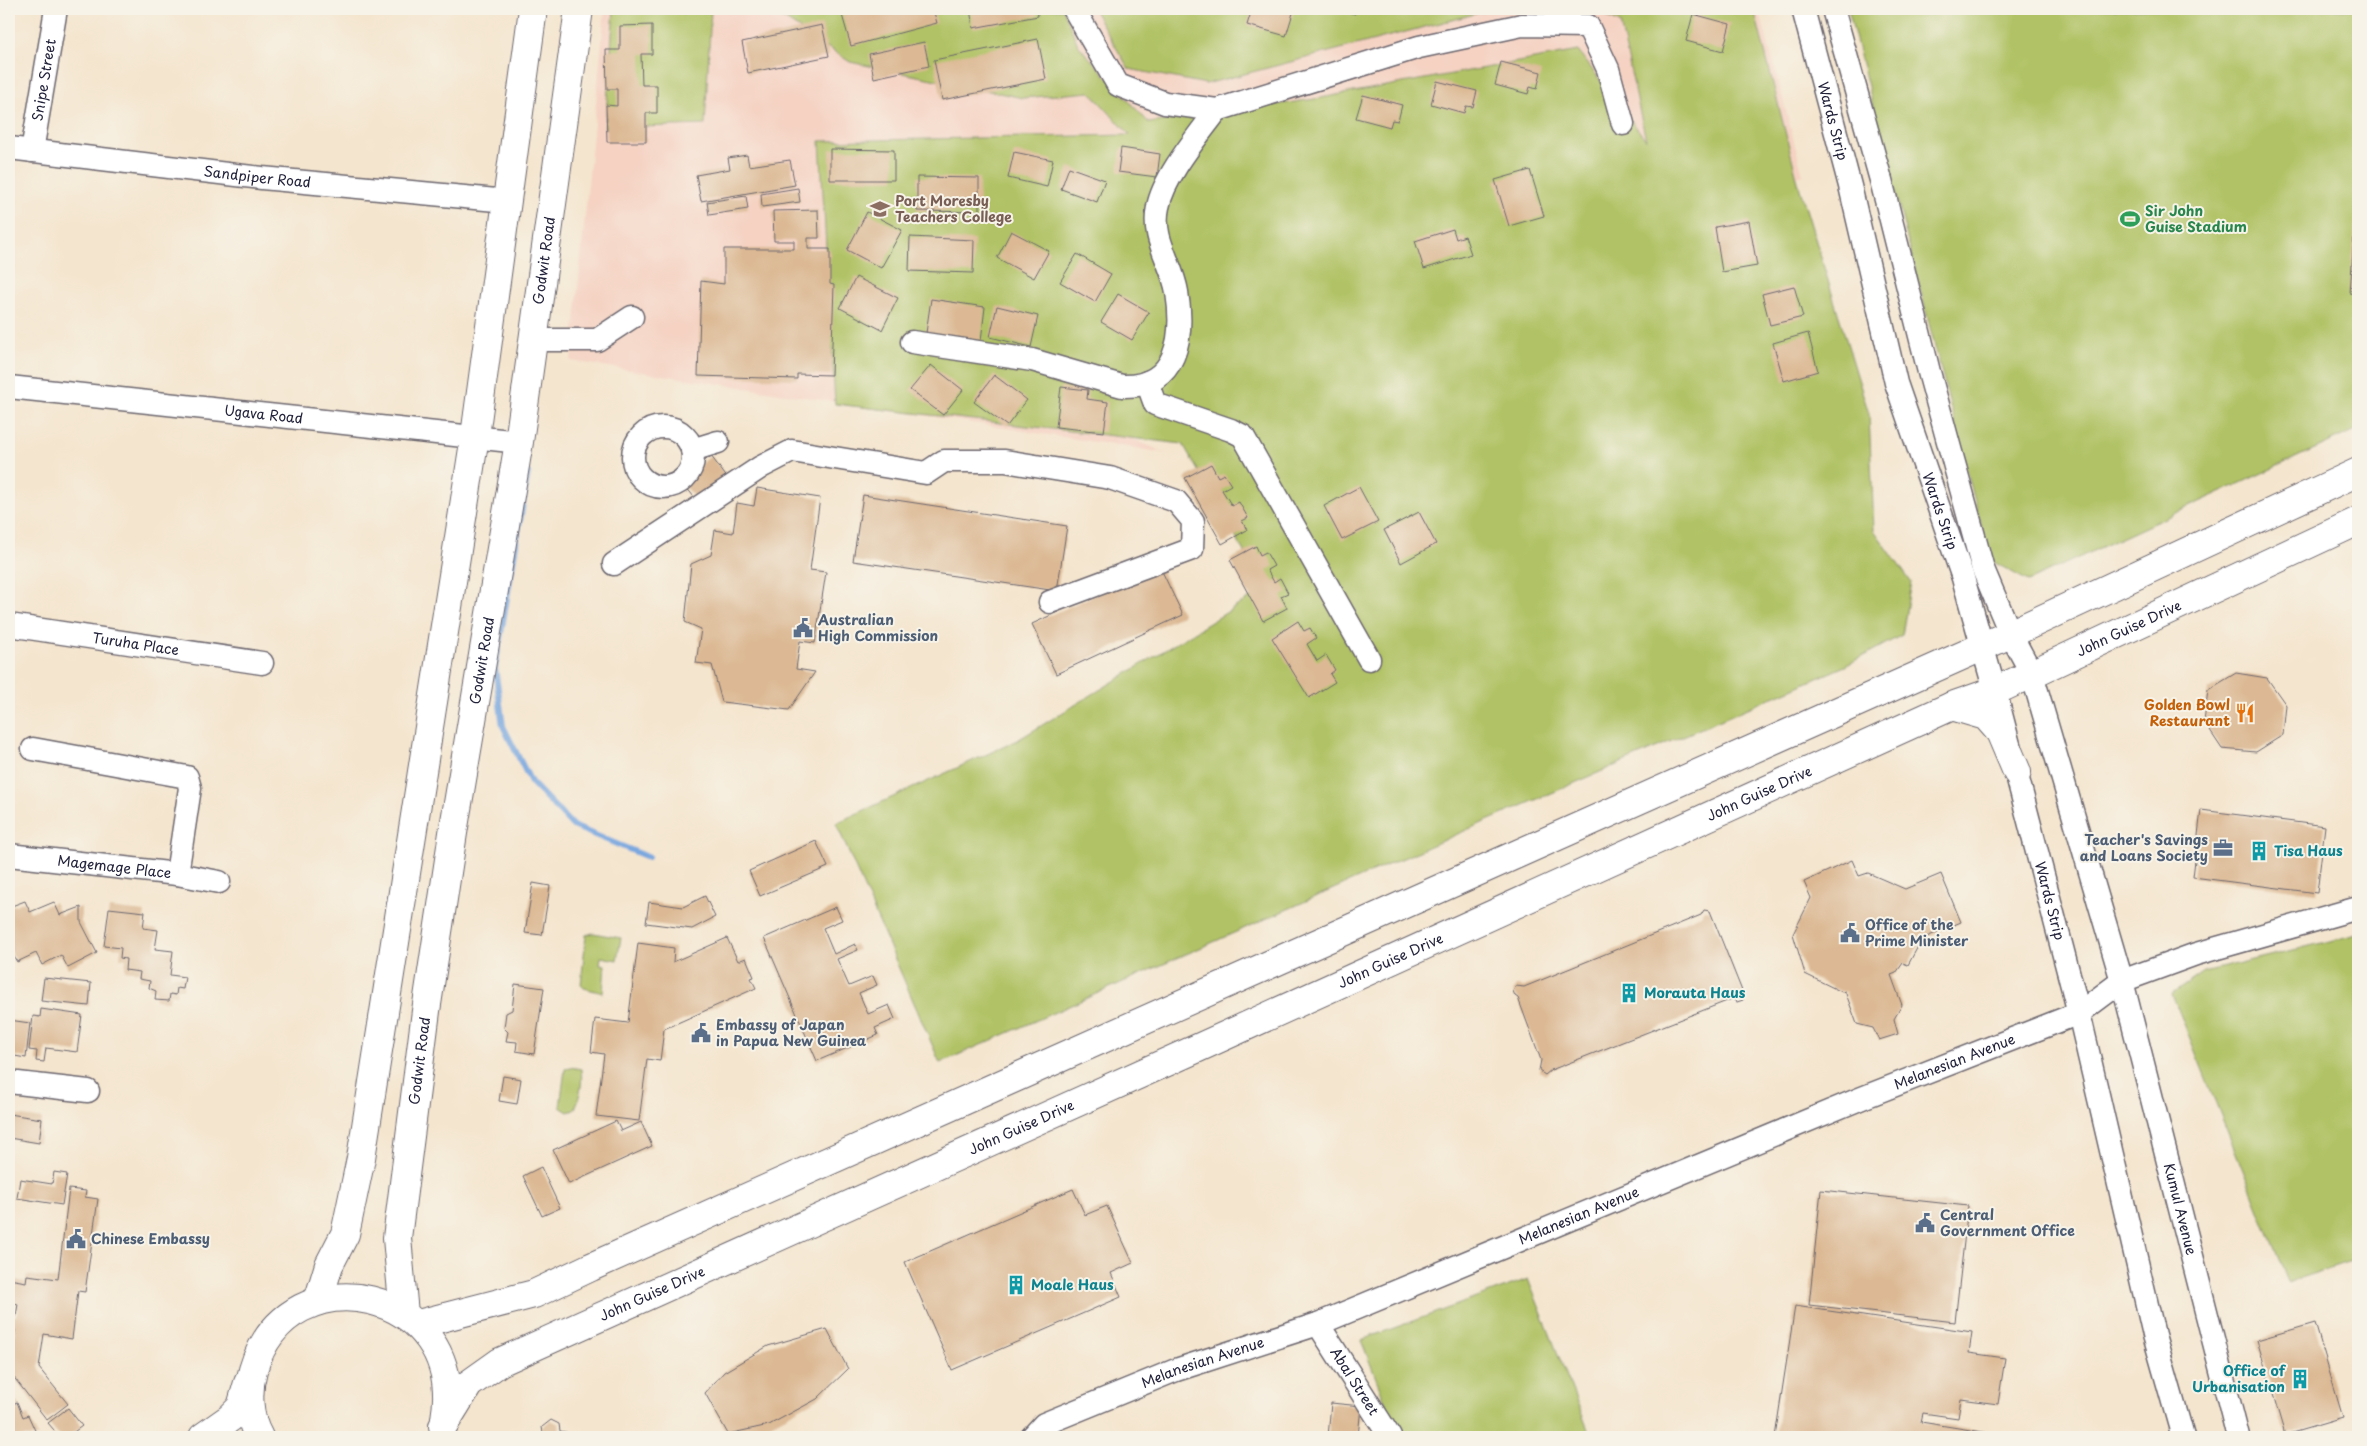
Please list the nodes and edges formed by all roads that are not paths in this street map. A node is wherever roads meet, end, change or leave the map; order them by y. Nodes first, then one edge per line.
1 (56, 9) edge
2 (534, 9) edge
3 (578, 9) edge
4 (1074, 9) edge
5 (1803, 9) edge
6 (1833, 9) edge
7 (1589, 17) edge
8 (1217, 110) junction
9 (1623, 124) dead end
10 (9, 148) edge
11 (32, 151) junction
12 (507, 201) junction
13 (632, 317) dead end
14 (532, 340) junction
15 (912, 342) dead end
16 (1147, 382) junction
17 (9, 387) edge
18 (475, 436) junction
19 (519, 442) junction
20 (718, 442) dead end
21 (692, 450) junction
22 (2358, 472) edge
23 (674, 485) junction
24 (694, 510) junction
25 (2358, 521) edge
26 (614, 564) dead end
27 (1050, 602) dead end
28 (9, 625) edge
29 (2010, 633) junction
30 (1984, 646) junction
31 (1369, 659) dead end
32 (262, 663) dead end
33 (2032, 674) junction
34 (1996, 691) junction
35 (1952, 706) junction
36 (33, 749) dead end
37 (2017, 772) junction
38 (9, 854) edge
39 (177, 874) junction
40 (220, 882) dead end
41 (2358, 908) edge
42 (2122, 981) junction
43 (2079, 1013) junction
44 (9, 1082) edge
45 (88, 1091) dead end
46 (318, 1301) junction
47 (411, 1319) junction
48 (1318, 1324) junction
49 (258, 1354) junction
50 (441, 1432) edge
51 (203, 1437) edge
52 (259, 1437) edge
53 (1032, 1437) edge
54 (1390, 1437) edge
55 (2183, 1437) edge
56 (2238, 1437) edge

1 - 11 street, Snipe Street
2 - 12 main road
3 - 14 main road, Godwit Road
4 - 8 street
5 - 30 street, Wards Strip
6 - 29 street, Wards Strip
7 - 8 street
7 - 9 street
8 - 16 street
10 - 11 street, Sandpiper Road
11 - 12 street, Sandpiper Road
12 - 18 main road
13 - 14 street
14 - 19 main road, Godwit Road
15 - 16 street
16 - 31 street
17 - 18 street, Ugava Road
18 - 19 street, Ugava Road
18 - 46 main road
19 - 47 main road, Godwit Road
20 - 21 street
21 - 23 street
21 - 23 street
22 - 29 main road
23 - 24 street
24 - 26 street
24 - 27 street
25 - 33 main road, John Guise Drive
28 - 32 street, Turuha Place
29 - 30 main road
29 - 33 street, Wards Strip
30 - 34 street, Wards Strip
30 - 47 main road
33 - 34 main road, John Guise Drive
33 - 42 street, Wards Strip
34 - 35 main road, John Guise Drive
34 - 37 street, Wards Strip
35 - 37 main road
35 - 50 main road, John Guise Drive
36 - 39 street
37 - 43 street, Wards Strip
38 - 39 street, Magemage Place
39 - 40 street, Magemage Place
41 - 42 street, Melanesian Avenue
42 - 43 street, Melanesian Avenue
42 - 56 street, Kumul Avenue
43 - 48 street, Melanesian Avenue
43 - 55 street
44 - 45 street
46 - 47 main road
46 - 49 main road
47 - 50 main road
48 - 53 street, Melanesian Avenue
48 - 54 street, Abal Street
49 - 51 main road
49 - 52 main road

